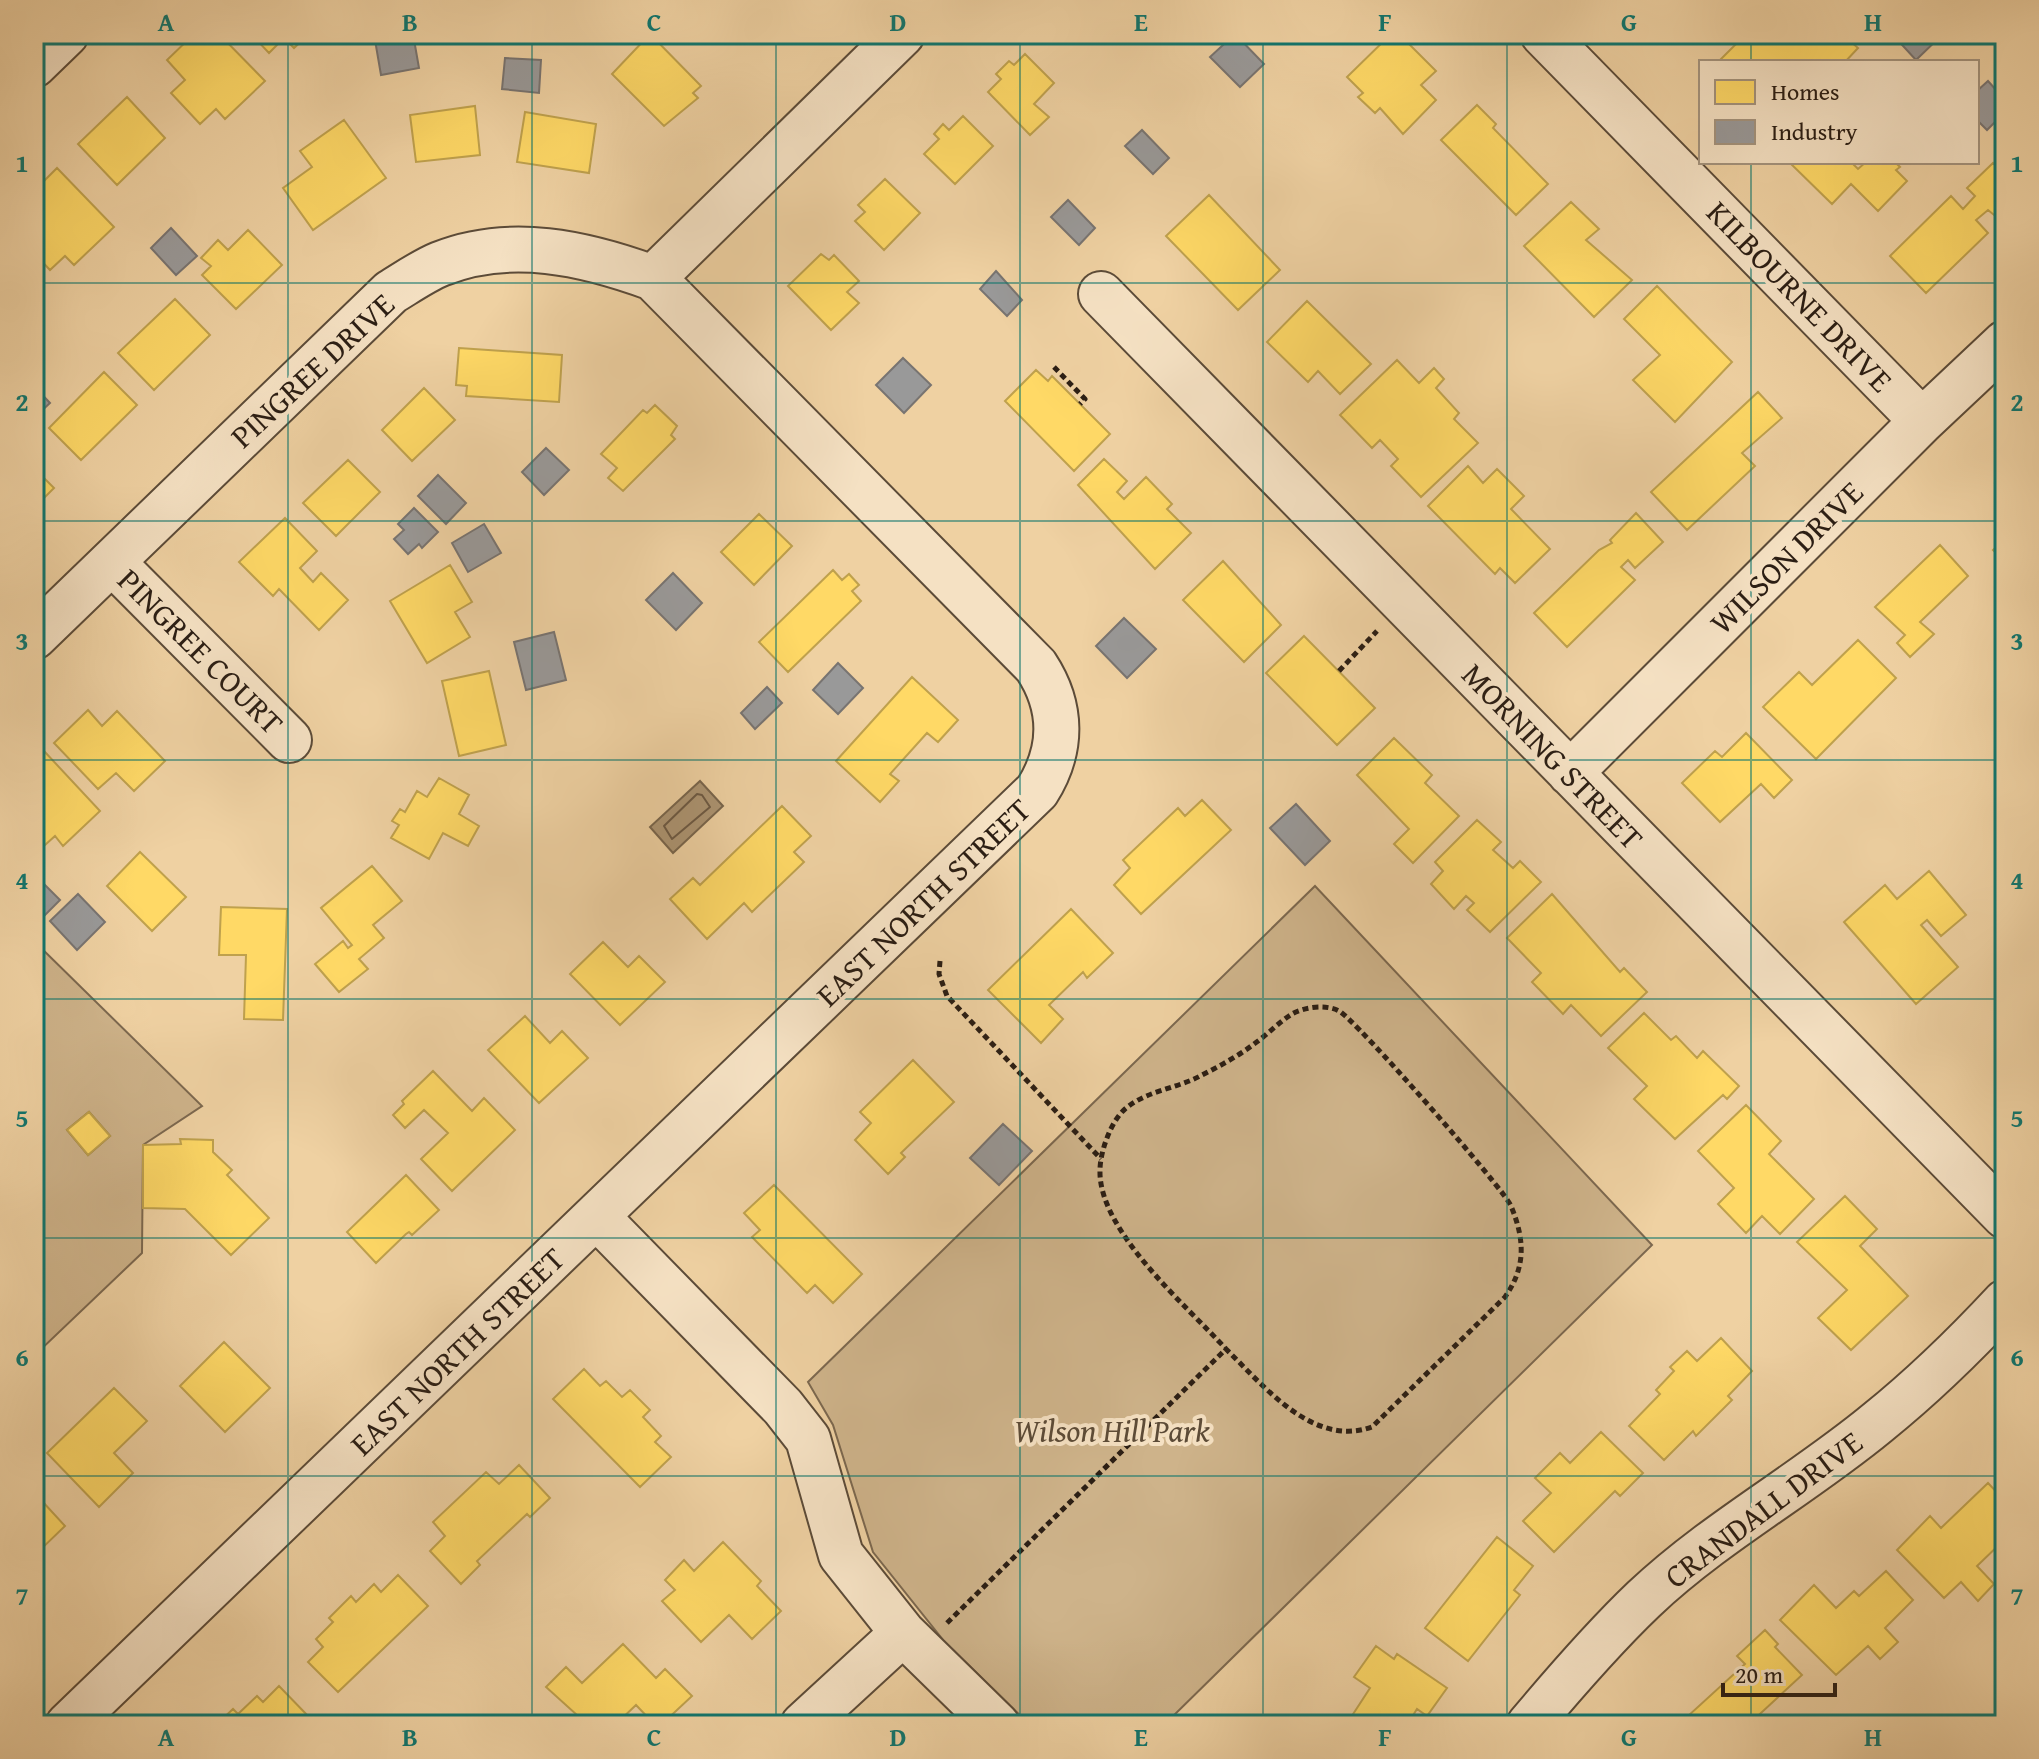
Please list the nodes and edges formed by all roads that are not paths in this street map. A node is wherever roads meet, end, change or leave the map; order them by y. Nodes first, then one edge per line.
1 (66, 34) edge
2 (902, 34) edge
3 (1543, 34) edge
4 (34, 65) edge
5 (653, 278) junction
6 (1101, 294) dead end
7 (2005, 343) edge
8 (1922, 421) junction
9 (112, 562) junction
10 (34, 637) edge
11 (289, 740) dead end
12 (1570, 773) junction
13 (2005, 1216) edge
14 (597, 1217) junction
15 (2005, 1302) edge
16 (912, 1641) junction
17 (68, 1725) edge
18 (803, 1725) edge
19 (997, 1725) edge
20 (1529, 1725) edge

1 - 4 street
2 - 5 street
3 - 8 street, KILBOURNE DRIVE
5 - 9 street, PINGREE DRIVE
5 - 14 street, EAST NORTH STREET
6 - 12 street, MORNING STREET
7 - 8 street, WILSON DRIVE
8 - 12 street, WILSON DRIVE
9 - 10 street, PINGREE DRIVE
9 - 11 street, PINGREE COURT
12 - 13 street, MORNING STREET
14 - 16 street
14 - 17 street, EAST NORTH STREET
15 - 20 street, CRANDALL DRIVE
16 - 18 street
16 - 19 street

